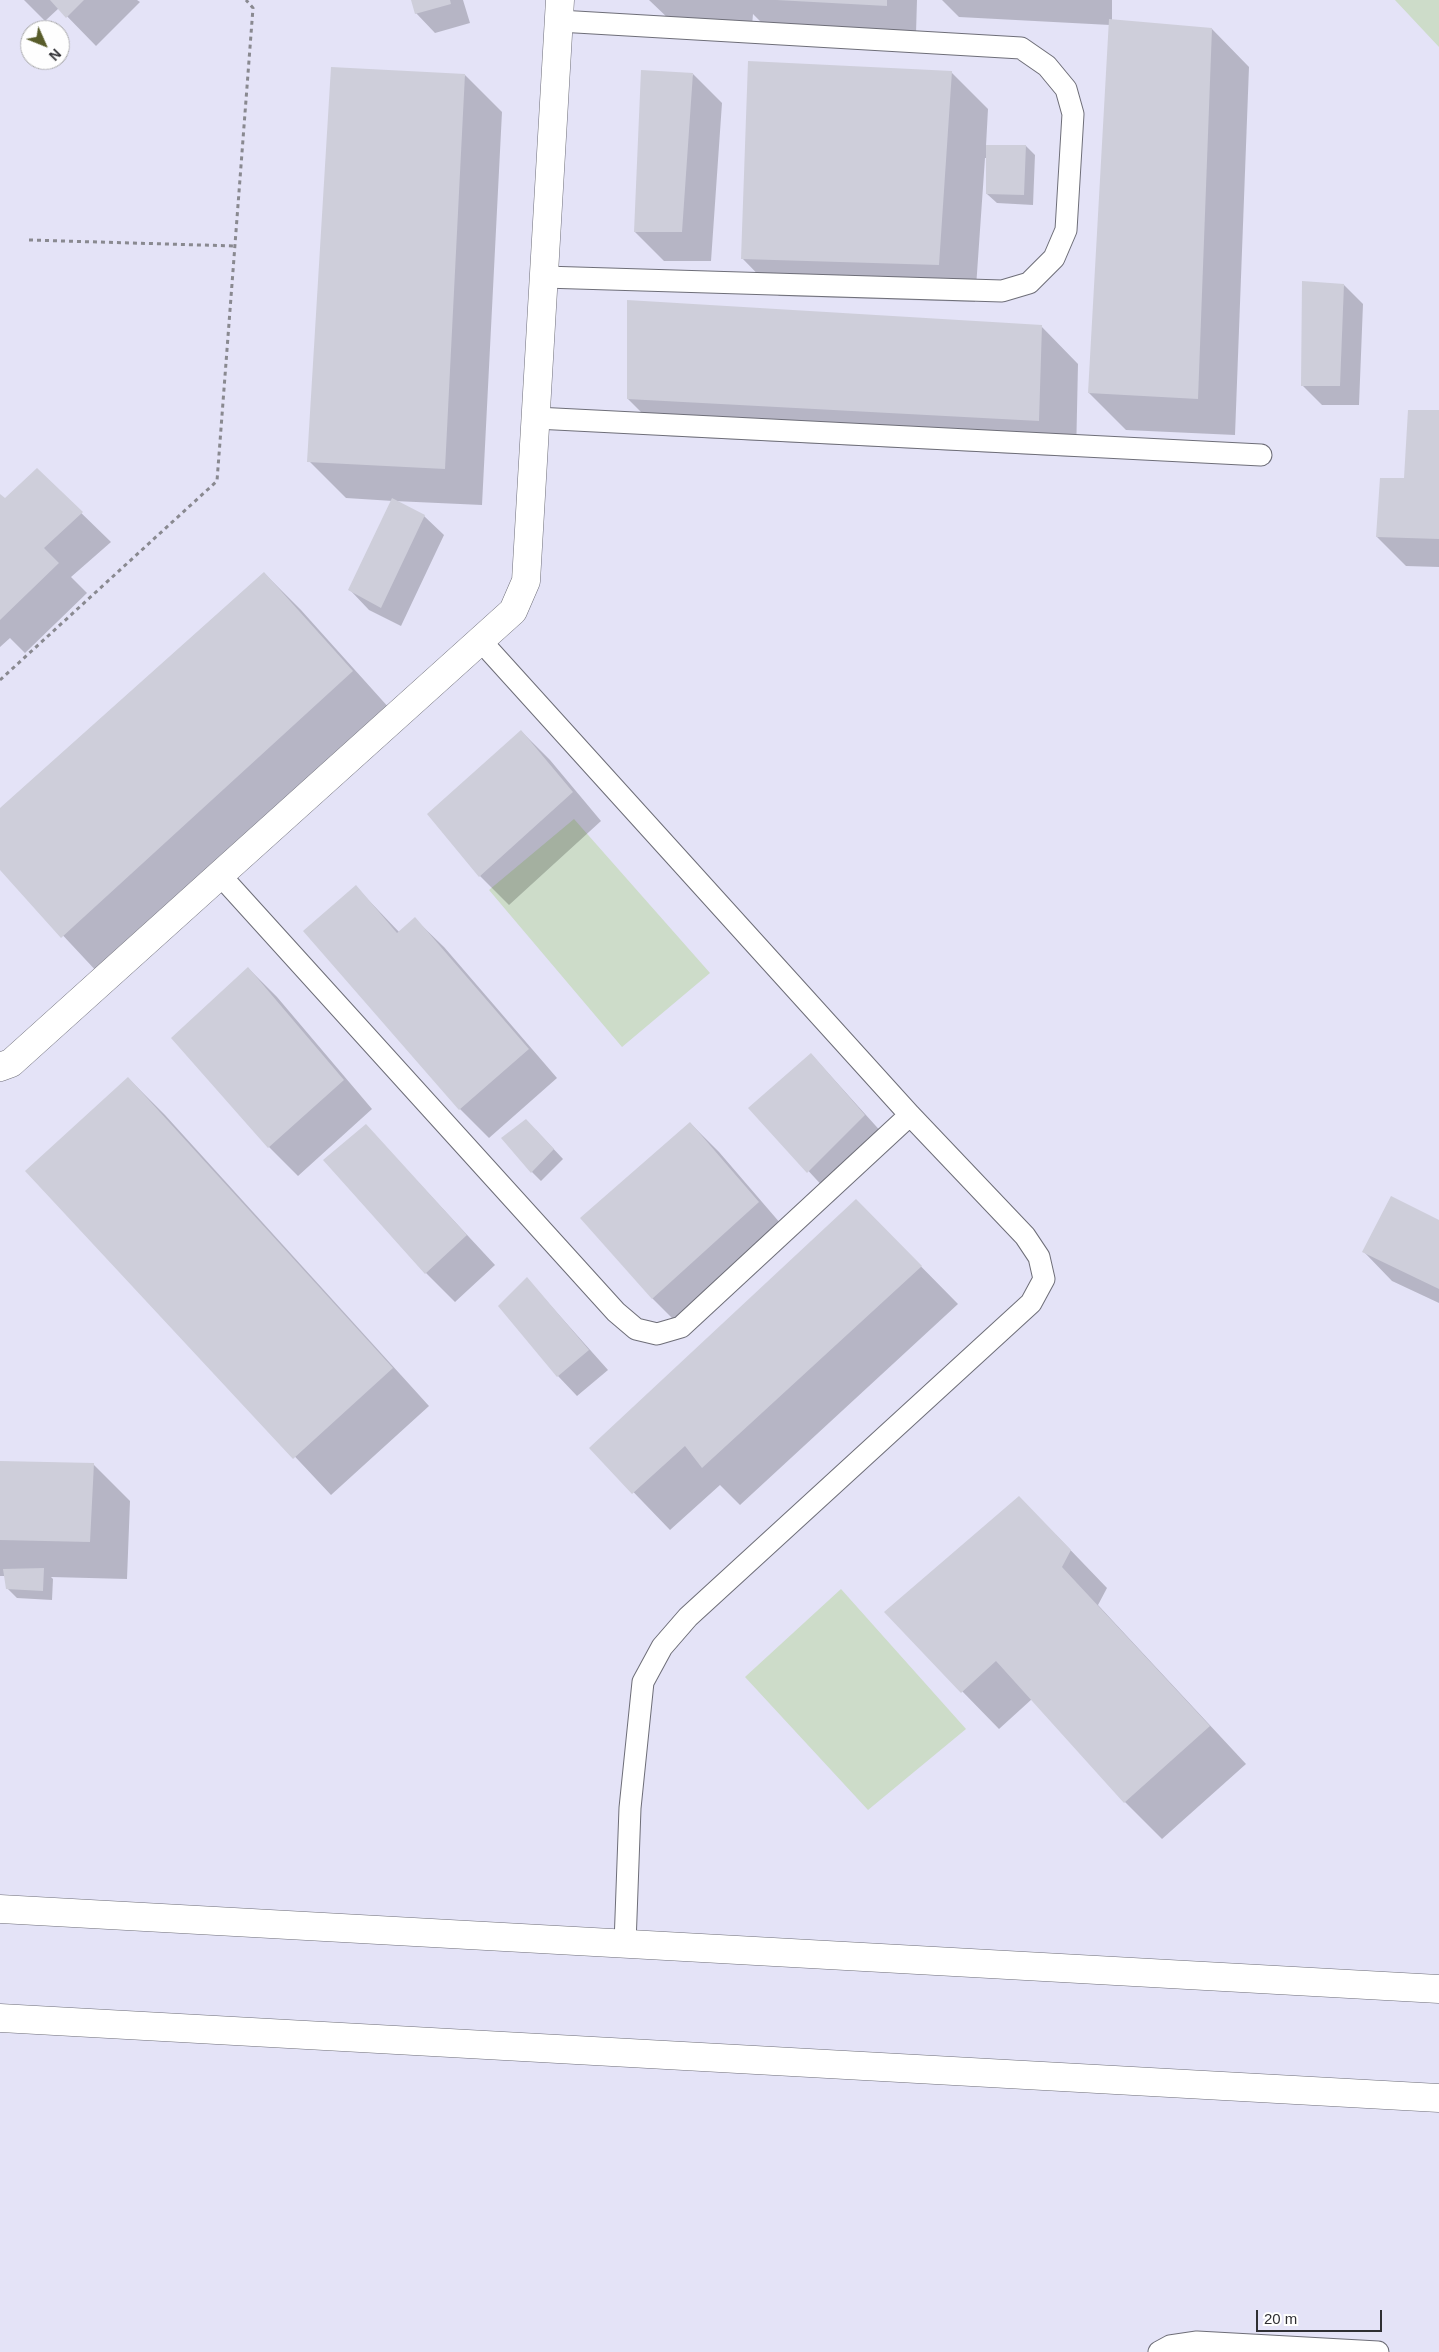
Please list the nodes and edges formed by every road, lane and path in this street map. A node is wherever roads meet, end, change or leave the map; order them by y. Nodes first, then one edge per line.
1 (246, 0) edge
2 (560, 10) edge
3 (29, 240) dead end
4 (235, 246) junction
5 (544, 277) junction
6 (536, 418) junction
7 (1262, 455) dead end
8 (480, 640) junction
9 (0, 680) edge
10 (220, 874) junction
11 (0, 1067) edge
12 (910, 1115) junction
13 (0, 1909) edge
14 (625, 1944) junction
15 (1439, 1989) edge
16 (0, 2018) edge
17 (1439, 2098) edge
18 (1159, 2352) edge
19 (1378, 2352) edge

1 - 4 path
2 - 5 street
2 - 5 lane
3 - 4 path
4 - 9 path
5 - 6 street
6 - 7 lane
6 - 8 street
8 - 10 street
8 - 12 lane
10 - 11 street
10 - 12 lane
12 - 14 lane
13 - 14 street
14 - 15 street
16 - 17 street
18 - 19 lane

